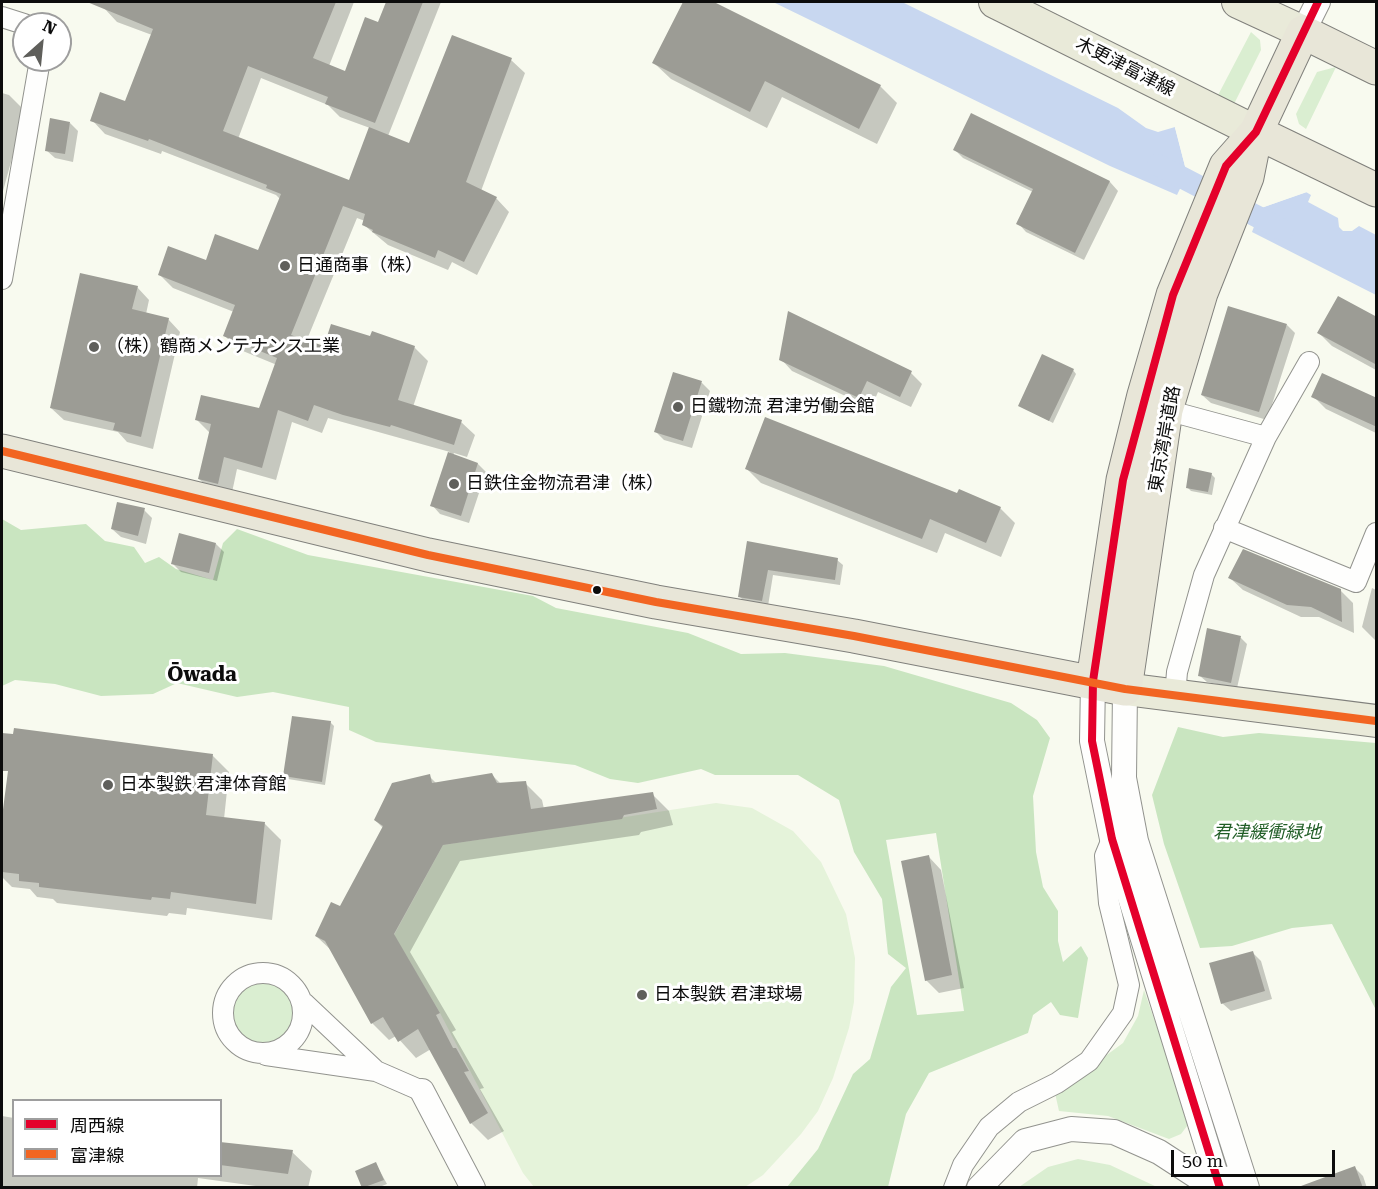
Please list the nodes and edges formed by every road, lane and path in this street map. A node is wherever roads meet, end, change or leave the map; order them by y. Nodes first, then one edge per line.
1 (995, 2) edge
2 (1238, 2) edge
3 (1318, 2) edge
4 (1303, 32) junction
5 (1377, 68) edge
6 (38, 72) edge
7 (1249, 145) junction
8 (1377, 190) edge
9 (1212, 228) junction
10 (2, 279) edge
11 (1309, 362) dead end
12 (1166, 410) junction
13 (1266, 437) junction
14 (2, 451) edge
15 (1224, 528) junction
16 (1377, 533) edge
17 (1093, 681) junction
18 (1125, 689) junction
19 (1175, 696) junction
20 (1377, 721) edge
21 (1112, 839) junction
22 (304, 1003) junction
23 (258, 1053) junction
24 (375, 1071) junction
25 (422, 1091) joint
26 (1245, 1181) edge
27 (1219, 1185) edge
28 (473, 1188) edge
29 (954, 1188) edge
30 (980, 1188) edge

1 - 7 main road, 木更津富津線
2 - 4 main road
3 - 4 street
4 - 5 highway
4 - 7 highway, 東京湾岸道路
6 - 10 street
7 - 8 highway
7 - 9 highway, 東京湾岸道路
9 - 12 highway, 東京湾岸道路
9 - 17 highway, 東京湾岸道路
11 - 13 street
12 - 13 street
12 - 18 highway, 東京湾岸道路
13 - 15 street
14 - 17 highway
15 - 16 street
15 - 19 street
17 - 18 highway
17 - 21 street
18 - 19 main road
18 - 26 street
19 - 20 main road
21 - 27 street
21 - 29 street
22 - 23 street
22 - 23 street
22 - 24 street
23 - 24 street
24 - 25 street
25 - 28 street
26 - 27 street
27 - 30 street

